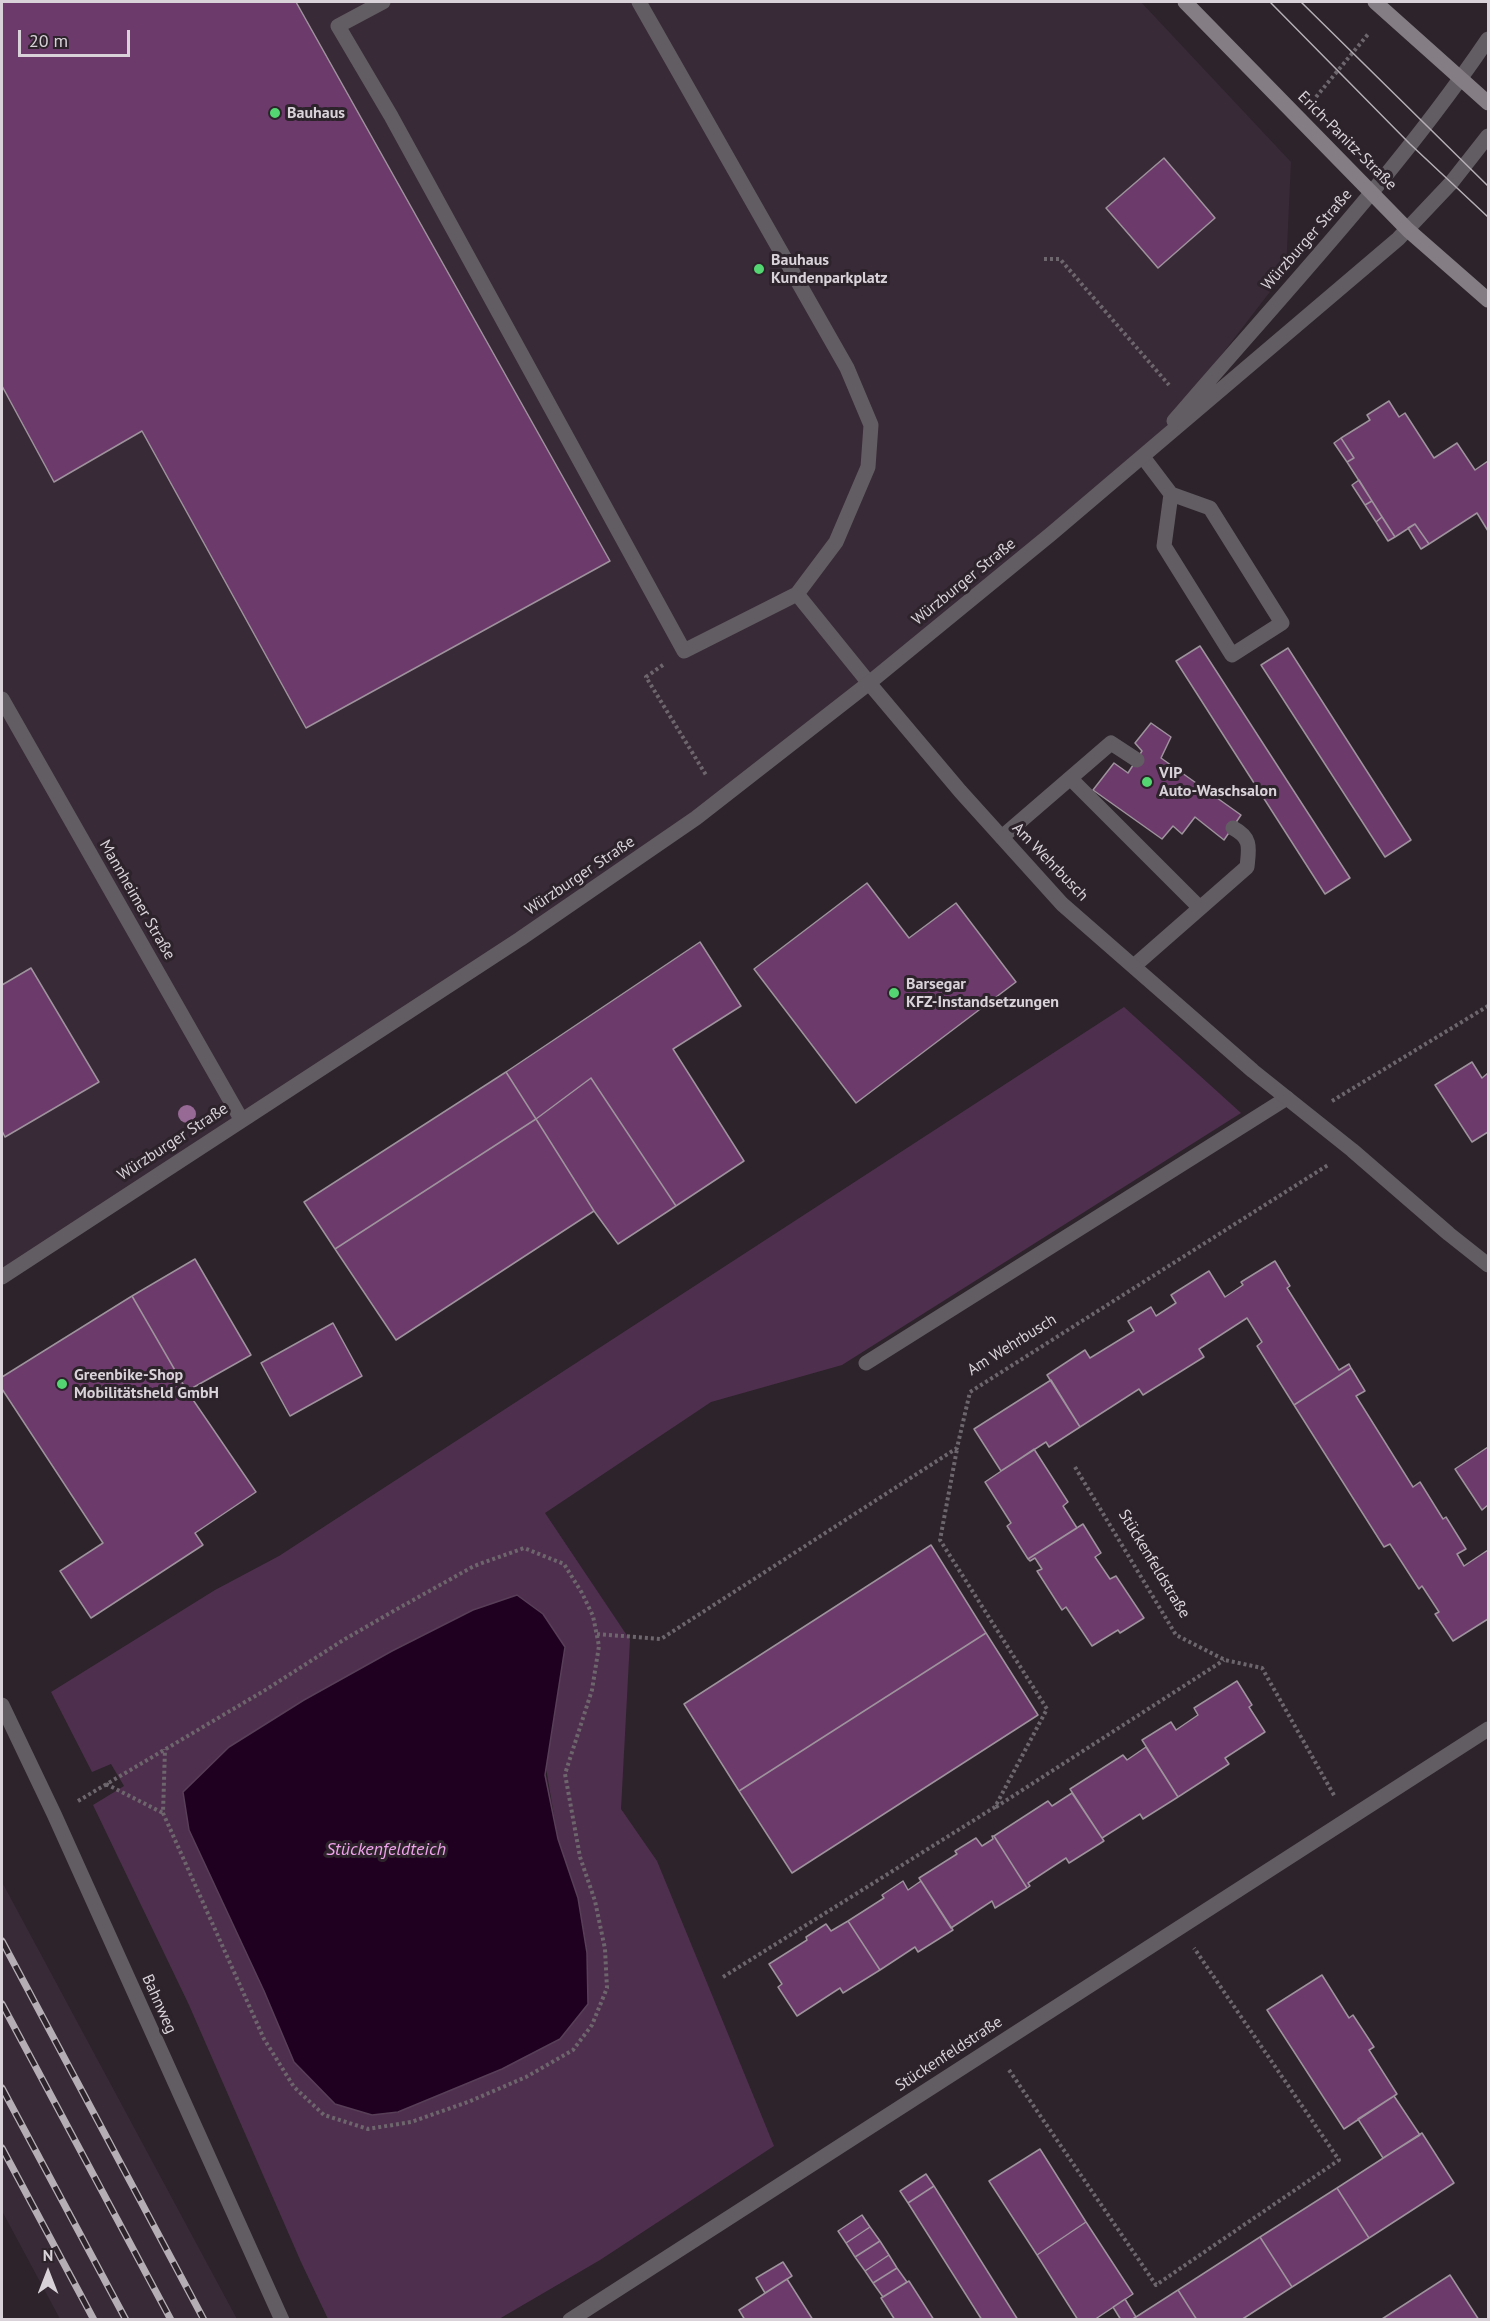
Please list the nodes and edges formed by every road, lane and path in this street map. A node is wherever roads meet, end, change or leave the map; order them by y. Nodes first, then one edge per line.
1 (383, 2) edge
2 (639, 2) edge
3 (1185, 2) edge
4 (1381, 7) edge
5 (1488, 39) edge
6 (1462, 79) junction
7 (1488, 103) edge
8 (1299, 118) junction
9 (1488, 136) edge
10 (1372, 192) junction
11 (1408, 230) junction
12 (1044, 259) dead end
13 (1488, 300) edge
14 (1187, 406) junction
15 (1143, 457) junction
16 (1171, 494) junction
17 (797, 594) junction
18 (684, 651) junction
19 (869, 683) junction
20 (2, 699) edge
21 (1137, 760) dead end
22 (1071, 779) junction
23 (721, 799) junction
24 (1233, 828) dead end
25 (1002, 837) junction
26 (1200, 908) junction
27 (1134, 966) junction
28 (1488, 1006) edge
29 (1287, 1098) junction
30 (1309, 1115) junction
31 (241, 1119) junction
32 (1352, 1150) junction
33 (1488, 1265) edge
34 (2, 1277) edge
35 (866, 1363) dead end
36 (957, 1448) junction
37 (1075, 1467) dead end
38 (597, 1634) junction
39 (1225, 1660) junction
40 (2, 1705) edge
41 (1488, 1729) edge
42 (165, 1749) junction
43 (106, 1784) junction
44 (995, 1807) junction
45 (163, 1813) junction
46 (54, 1814) junction
47 (1348, 1819) junction
48 (1180, 1927) junction
49 (723, 1977) dead end
50 (994, 2047) junction
51 (282, 2319) edge
52 (570, 2319) edge

1 - 18 street
2 - 17 street
3 - 8 main road, Erich-Panitz-Straße
4 - 6 main road
4 - 8 path
5 - 6 street, Würzburger Straße
6 - 7 main road
6 - 10 street, Würzburger Straße
8 - 10 main road, Erich-Panitz-Straße
9 - 11 street, Würzburger Straße
10 - 11 main road, Erich-Panitz-Straße
10 - 14 street, Würzburger Straße
11 - 13 main road, Erich-Panitz-Straße
11 - 15 street, Würzburger Straße
12 - 14 path
14 - 15 street, Würzburger Straße
15 - 16 street
15 - 19 street, Würzburger Straße
16 - 16 street
17 - 18 street
17 - 19 street, Am Wehrbusch
18 - 23 path
19 - 23 street, Würzburger Straße
19 - 25 street, Am Wehrbusch
20 - 31 street, Mannheimer Straße
21 - 22 street
22 - 25 street
22 - 26 street
23 - 31 street, Würzburger Straße
24 - 26 street
25 - 27 street, Am Wehrbusch
26 - 27 street
27 - 29 street, Am Wehrbusch
28 - 30 path
29 - 30 street, Am Wehrbusch
29 - 35 street
30 - 32 street, Am Wehrbusch
31 - 34 street, Würzburger Straße
32 - 33 street, Am Wehrbusch
32 - 36 path, Am Wehrbusch
36 - 38 path
36 - 44 path, Am Wehrbusch
37 - 39 path, Stückenfeldstraße
38 - 42 path
38 - 45 path
39 - 44 path
39 - 47 path, Stückenfeldstraße
40 - 46 street, Bahnweg
41 - 47 street, Stückenfeldstraße
42 - 43 path
42 - 45 path
43 - 45 path
43 - 46 path
44 - 49 path
46 - 51 street, Bahnweg
47 - 48 street, Stückenfeldstraße
48 - 50 street, Stückenfeldstraße
48 - 50 path
50 - 52 street, Stückenfeldstraße

